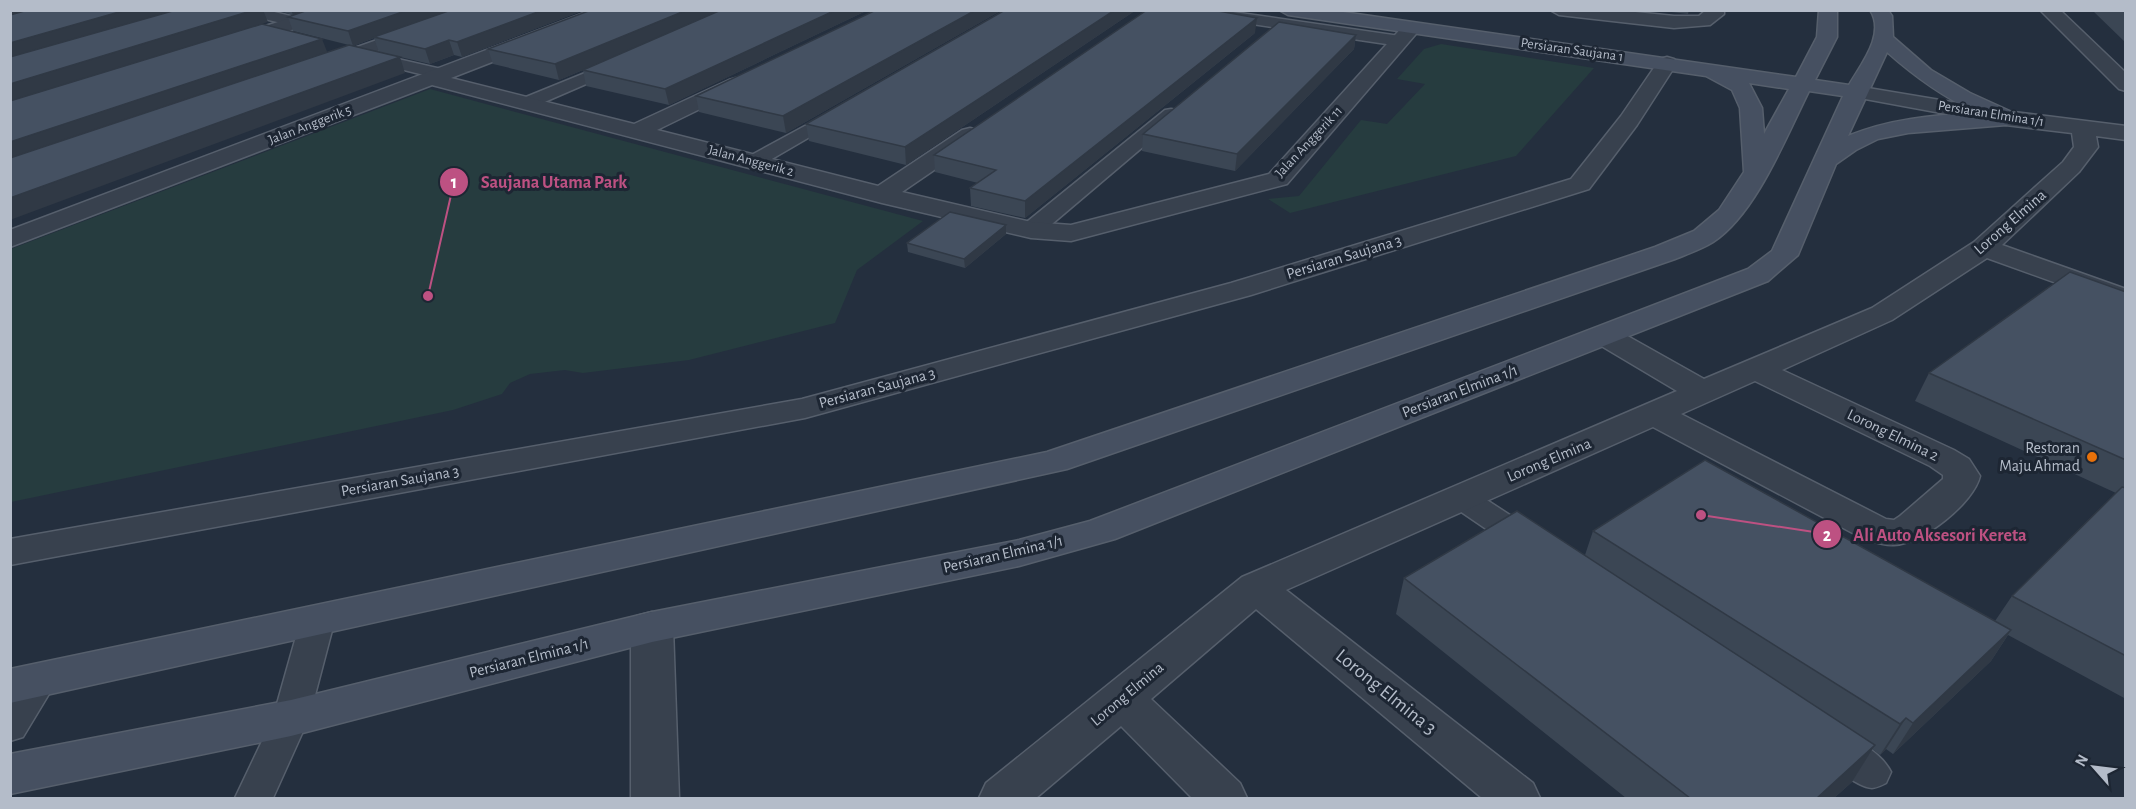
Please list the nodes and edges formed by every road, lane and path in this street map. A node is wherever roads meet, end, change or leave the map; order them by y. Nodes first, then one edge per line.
1 (244, 10) edge
2 (335, 10) edge
3 (478, 10) edge
4 (610, 10) edge
5 (1185, 10) edge
6 (1828, 10) edge
7 (1879, 10) edge
8 (2049, 10) edge
9 (1571, 11) edge
10 (1709, 16) edge
11 (1284, 17) edge
12 (298, 31) junction
13 (1406, 34) junction
14 (1827, 37) junction
15 (1884, 39) junction
16 (1261, 40) edge
17 (321, 45) edge
18 (221, 46) edge
19 (354, 53) junction
20 (636, 57) edge
21 (1667, 63) junction
22 (321, 65) edge
23 (1791, 66) junction
24 (1703, 68) junction
25 (752, 76) edge
26 (438, 77) junction
27 (2126, 86) edge
28 (1856, 92) junction
29 (1187, 101) edge
30 (527, 103) junction
31 (855, 104) edge
32 (2006, 118) junction
33 (988, 123) edge
34 (2083, 128) junction
35 (638, 131) junction
36 (2126, 133) edge
37 (1828, 159) junction
38 (753, 162) junction
39 (1756, 172) junction
40 (882, 195) junction
41 (1030, 230) junction
42 (1071, 233) joint
43 (10, 239) edge
44 (1984, 248) junction
45 (2126, 299) edge
46 (1604, 335) junction
47 (1755, 369) junction
48 (1703, 392) junction
49 (1655, 414) junction
50 (1462, 498) junction
51 (10, 552) edge
52 (1550, 556) edge
53 (1256, 587) junction
54 (318, 619) junction
55 (652, 627) junction
56 (25, 682) edge
57 (1121, 698) junction
58 (291, 718) junction
59 (10, 726) edge
60 (1803, 726) edge
61 (1872, 772) edge
62 (10, 774) edge
63 (254, 798) edge
64 (655, 798) edge
65 (1003, 798) edge
66 (1223, 798) edge
67 (1516, 798) edge

1 - 12 lane
2 - 12 street
3 - 19 lane
4 - 26 street, Jalan Anggerik 5
5 - 11 lane
6 - 14 main road
7 - 15 main road
8 - 27 street
9 - 10 street
11 - 13 main road, Persiaran Saujana 1
11 - 16 lane
12 - 18 street
13 - 21 main road, Persiaran Saujana 1
13 - 42 street, Jalan Anggerik 11
14 - 23 main road
14 - 23 main road
15 - 28 main road, Persiaran Elmina 1/1
15 - 32 main road
17 - 19 lane
19 - 22 lane
19 - 26 lane
20 - 30 lane
21 - 24 main road, Persiaran Saujana 1
21 - 51 street, Persiaran Saujana 3
23 - 24 main road, Persiaran Saujana 1
23 - 24 main road
23 - 28 main road, Persiaran Saujana 1
23 - 39 main road
24 - 39 main road
25 - 35 street
26 - 30 street, Jalan Anggerik 2
26 - 43 street, Jalan Anggerik 5
28 - 32 street, Persiaran Elmina 1/1
28 - 37 main road, Persiaran Elmina 1/1
29 - 41 lane
30 - 35 street, Jalan Anggerik 2
31 - 38 lane
32 - 34 street, Persiaran Elmina 1/1
32 - 37 main road
33 - 40 street
34 - 36 street, Persiaran Elmina 1/1
34 - 44 street, Lorong Elmina
35 - 38 street, Jalan Anggerik 2
37 - 46 main road, Persiaran Elmina 1/1
38 - 40 street, Jalan Anggerik 2
39 - 54 main road
40 - 41 street, Jalan Anggerik 2
41 - 42 street, Jalan Anggerik 2
44 - 45 street
44 - 47 street, Lorong Elmina
46 - 48 street
46 - 55 main road, Persiaran Elmina 1/1
47 - 48 street, Lorong Elmina
47 - 49 street, Lorong Elmina 2
48 - 49 street, Lorong Elmina
49 - 50 street, Lorong Elmina
50 - 52 lane
50 - 53 street, Lorong Elmina
53 - 57 street, Lorong Elmina
53 - 67 street, Lorong Elmina 3
54 - 56 main road
54 - 58 lane
55 - 58 main road, Persiaran Elmina 1/1
55 - 64 street
56 - 59 lane
57 - 65 street, Lorong Elmina
57 - 66 street
58 - 62 main road, Persiaran Elmina 1/1
58 - 63 lane
60 - 61 lane

